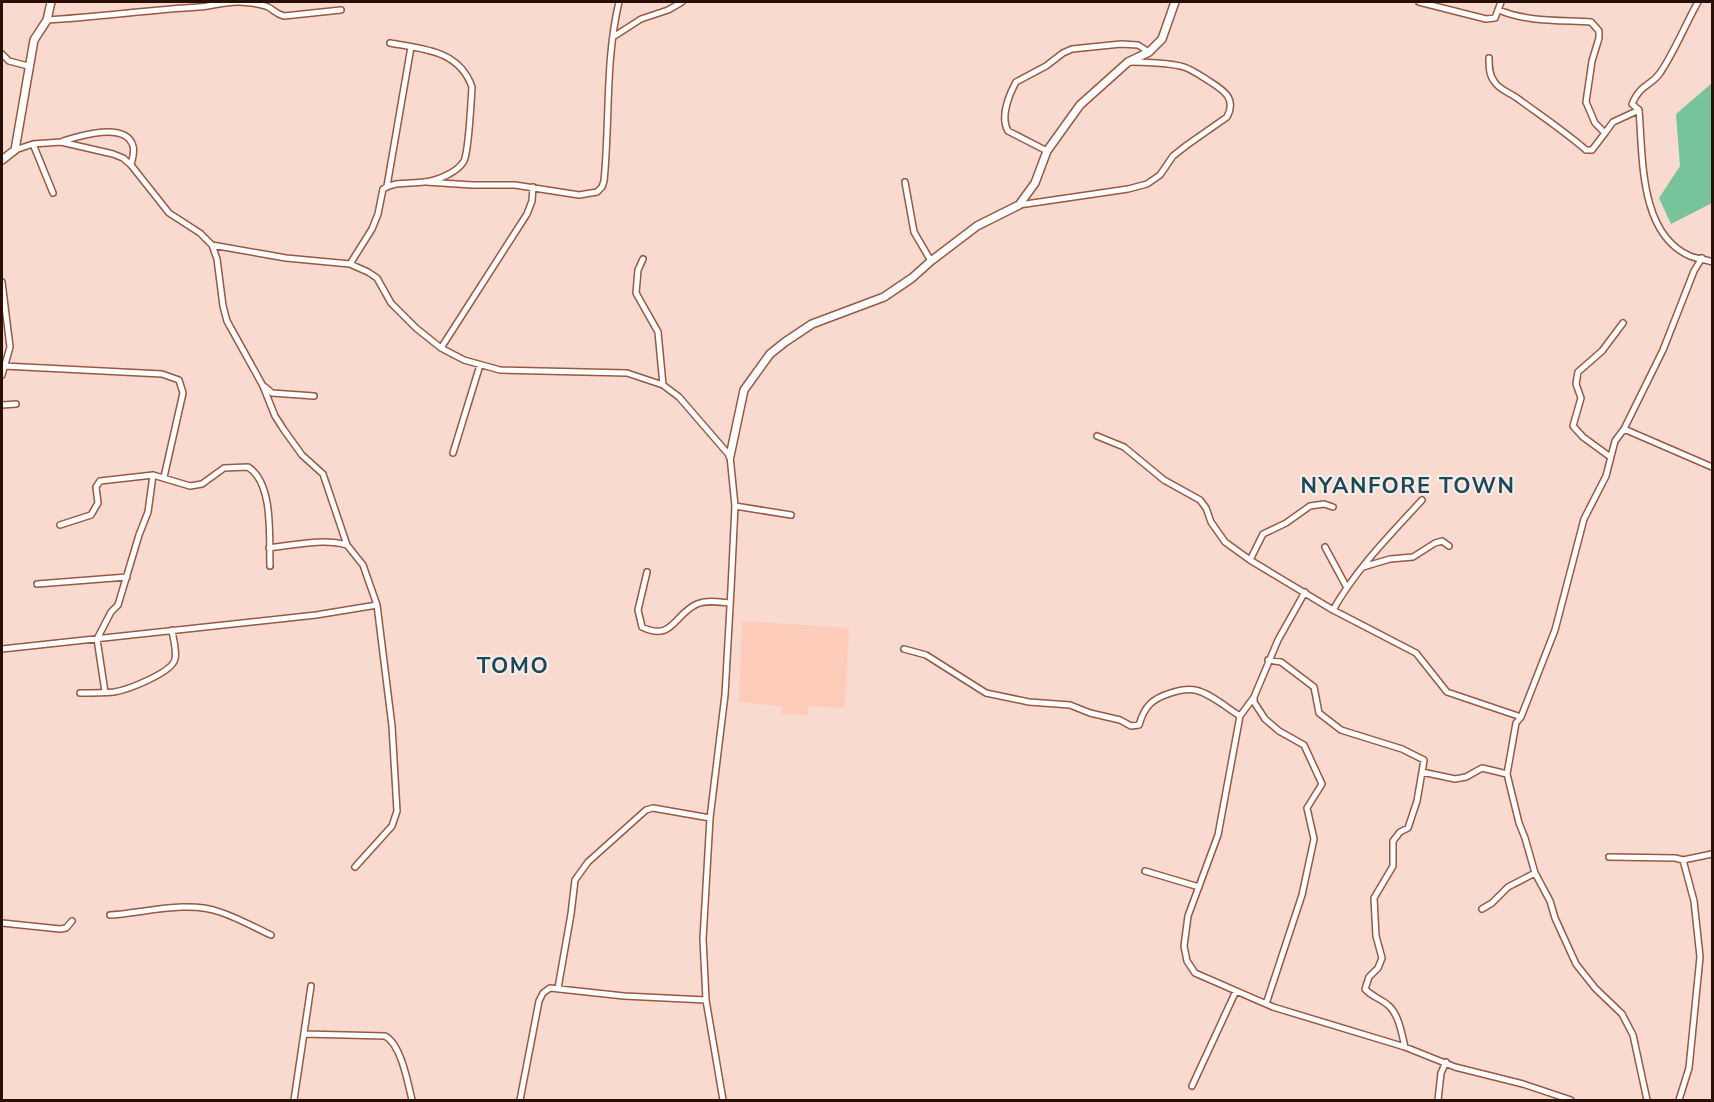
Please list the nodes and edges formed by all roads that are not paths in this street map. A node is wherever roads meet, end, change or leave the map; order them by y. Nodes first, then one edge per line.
1 (51, 2) edge
2 (619, 2) edge
3 (682, 2) edge
4 (1175, 2) edge
5 (1419, 2) edge
6 (1502, 2) edge
7 (1698, 2) edge
8 (341, 10) dead end
9 (1499, 10) junction
10 (47, 20) junction
11 (613, 37) junction
12 (390, 43) dead end
13 (411, 47) junction
14 (1149, 52) junction
15 (2, 54) edge
16 (1489, 58) dead end
17 (1128, 62) junction
18 (28, 66) junction
19 (1639, 110) junction
20 (1605, 133) junction
21 (61, 142) junction
22 (33, 144) junction
23 (15, 150) junction
24 (1047, 151) junction
25 (2, 160) edge
26 (131, 165) junction
27 (426, 182) junction
28 (905, 182) dead end
29 (387, 186) junction
30 (533, 187) junction
31 (53, 193) dead end
32 (1018, 205) junction
33 (212, 245) junction
34 (1702, 258) junction
35 (643, 259) dead end
36 (931, 261) junction
37 (1713, 262) edge
38 (350, 264) junction
39 (2, 282) edge
40 (4, 314) edge
41 (1623, 323) dead end
42 (441, 348) junction
43 (480, 365) junction
44 (4, 366) junction
45 (2, 375) edge
46 (663, 385) junction
47 (263, 387) junction
48 (314, 396) dead end
49 (16, 404) dead end
50 (2, 405) edge
51 (1624, 429) junction
52 (1097, 436) dead end
53 (453, 453) dead end
54 (730, 456) junction
55 (1609, 456) junction
56 (1713, 466) edge
57 (153, 475) junction
58 (164, 477) junction
59 (1422, 500) dead end
60 (735, 506) junction
61 (1333, 507) dead end
62 (791, 515) dead end
63 (60, 525) dead end
64 (347, 545) junction
65 (1449, 546) dead end
66 (1325, 547) dead end
67 (269, 548) junction
68 (1250, 560) junction
69 (270, 566) dead end
70 (1361, 567) junction
71 (647, 572) dead end
72 (127, 577) junction
73 (37, 584) dead end
74 (1346, 586) junction
75 (1305, 592) junction
76 (729, 603) junction
77 (377, 605) junction
78 (1333, 610) junction
79 (172, 630) junction
80 (96, 639) junction
81 (2, 649) edge
82 (904, 649) dead end
83 (1268, 660) junction
84 (105, 692) junction
85 (80, 693) dead end
86 (1254, 697) junction
87 (1240, 716) junction
88 (1521, 717) junction
89 (1422, 772) junction
90 (1507, 774) junction
91 (710, 818) junction
92 (1713, 854) edge
93 (1608, 857) dead end
94 (1683, 860) junction
95 (355, 867) dead end
96 (1145, 871) dead end
97 (1534, 873) junction
98 (1199, 887) junction
99 (1482, 909) dead end
100 (110, 915) dead end
101 (72, 921) dead end
102 (2, 923) edge
103 (271, 935) dead end
104 (311, 986) dead end
105 (558, 988) junction
106 (1236, 991) junction
107 (706, 1000) junction
108 (1266, 1004) junction
109 (304, 1034) junction
110 (1405, 1047) junction
111 (1446, 1062) junction
112 (1192, 1086) dead end
113 (294, 1101) edge
114 (412, 1101) edge
115 (520, 1101) edge
116 (723, 1101) edge
117 (1438, 1101) edge
118 (1571, 1101) edge
119 (1647, 1101) edge
120 (1679, 1101) edge

1 - 10 street
2 - 11 street
3 - 11 street
4 - 14 street
5 - 9 street
6 - 9 street
7 - 19 street
8 - 10 street
9 - 20 street
10 - 18 street
11 - 30 street
12 - 13 street
13 - 27 street
13 - 29 street
14 - 17 street
14 - 24 street
15 - 18 street
16 - 20 street
17 - 24 street
17 - 32 street
18 - 23 street
19 - 20 street
19 - 34 street
21 - 22 street
21 - 26 street
21 - 26 street
22 - 23 street
22 - 31 street
23 - 25 street
24 - 32 street
26 - 33 street
27 - 29 street
27 - 30 street
28 - 36 street
29 - 38 street
30 - 42 street
32 - 36 street
33 - 38 street
33 - 47 street
34 - 37 street
34 - 51 street
35 - 46 street
36 - 54 street
38 - 42 street
39 - 40 street
40 - 44 street
41 - 55 street
42 - 43 street
43 - 46 street
43 - 53 street
44 - 45 street
44 - 58 street
46 - 54 street
47 - 48 street
47 - 64 street
49 - 50 street
51 - 55 street
51 - 56 street
52 - 68 street
54 - 60 street
55 - 88 street
57 - 58 street
57 - 63 street
57 - 72 street
58 - 67 street
59 - 70 street
60 - 62 street
60 - 76 street
61 - 68 street
64 - 67 street
64 - 77 street
65 - 70 street
66 - 74 street
67 - 69 street
68 - 75 street
70 - 74 street
71 - 76 street
72 - 73 street
72 - 80 street
74 - 78 street
75 - 78 street
75 - 83 street
76 - 91 street
77 - 79 street
77 - 95 street
78 - 88 street
79 - 80 street
79 - 84 street
80 - 81 street
80 - 84 street
82 - 87 street
83 - 86 street
83 - 89 street
84 - 85 street
86 - 87 street
86 - 108 street
87 - 98 street
88 - 90 street
89 - 90 street
89 - 110 street
90 - 97 street
91 - 105 street
91 - 107 street
92 - 94 street
93 - 94 street
94 - 120 street
96 - 98 street
97 - 99 street
97 - 119 street
98 - 106 street
100 - 103 street
101 - 102 street
104 - 109 street
105 - 107 street
105 - 115 street
106 - 108 street
106 - 112 street
107 - 116 street
108 - 110 street
109 - 113 street
109 - 114 street
110 - 111 street
111 - 117 street
111 - 118 street

